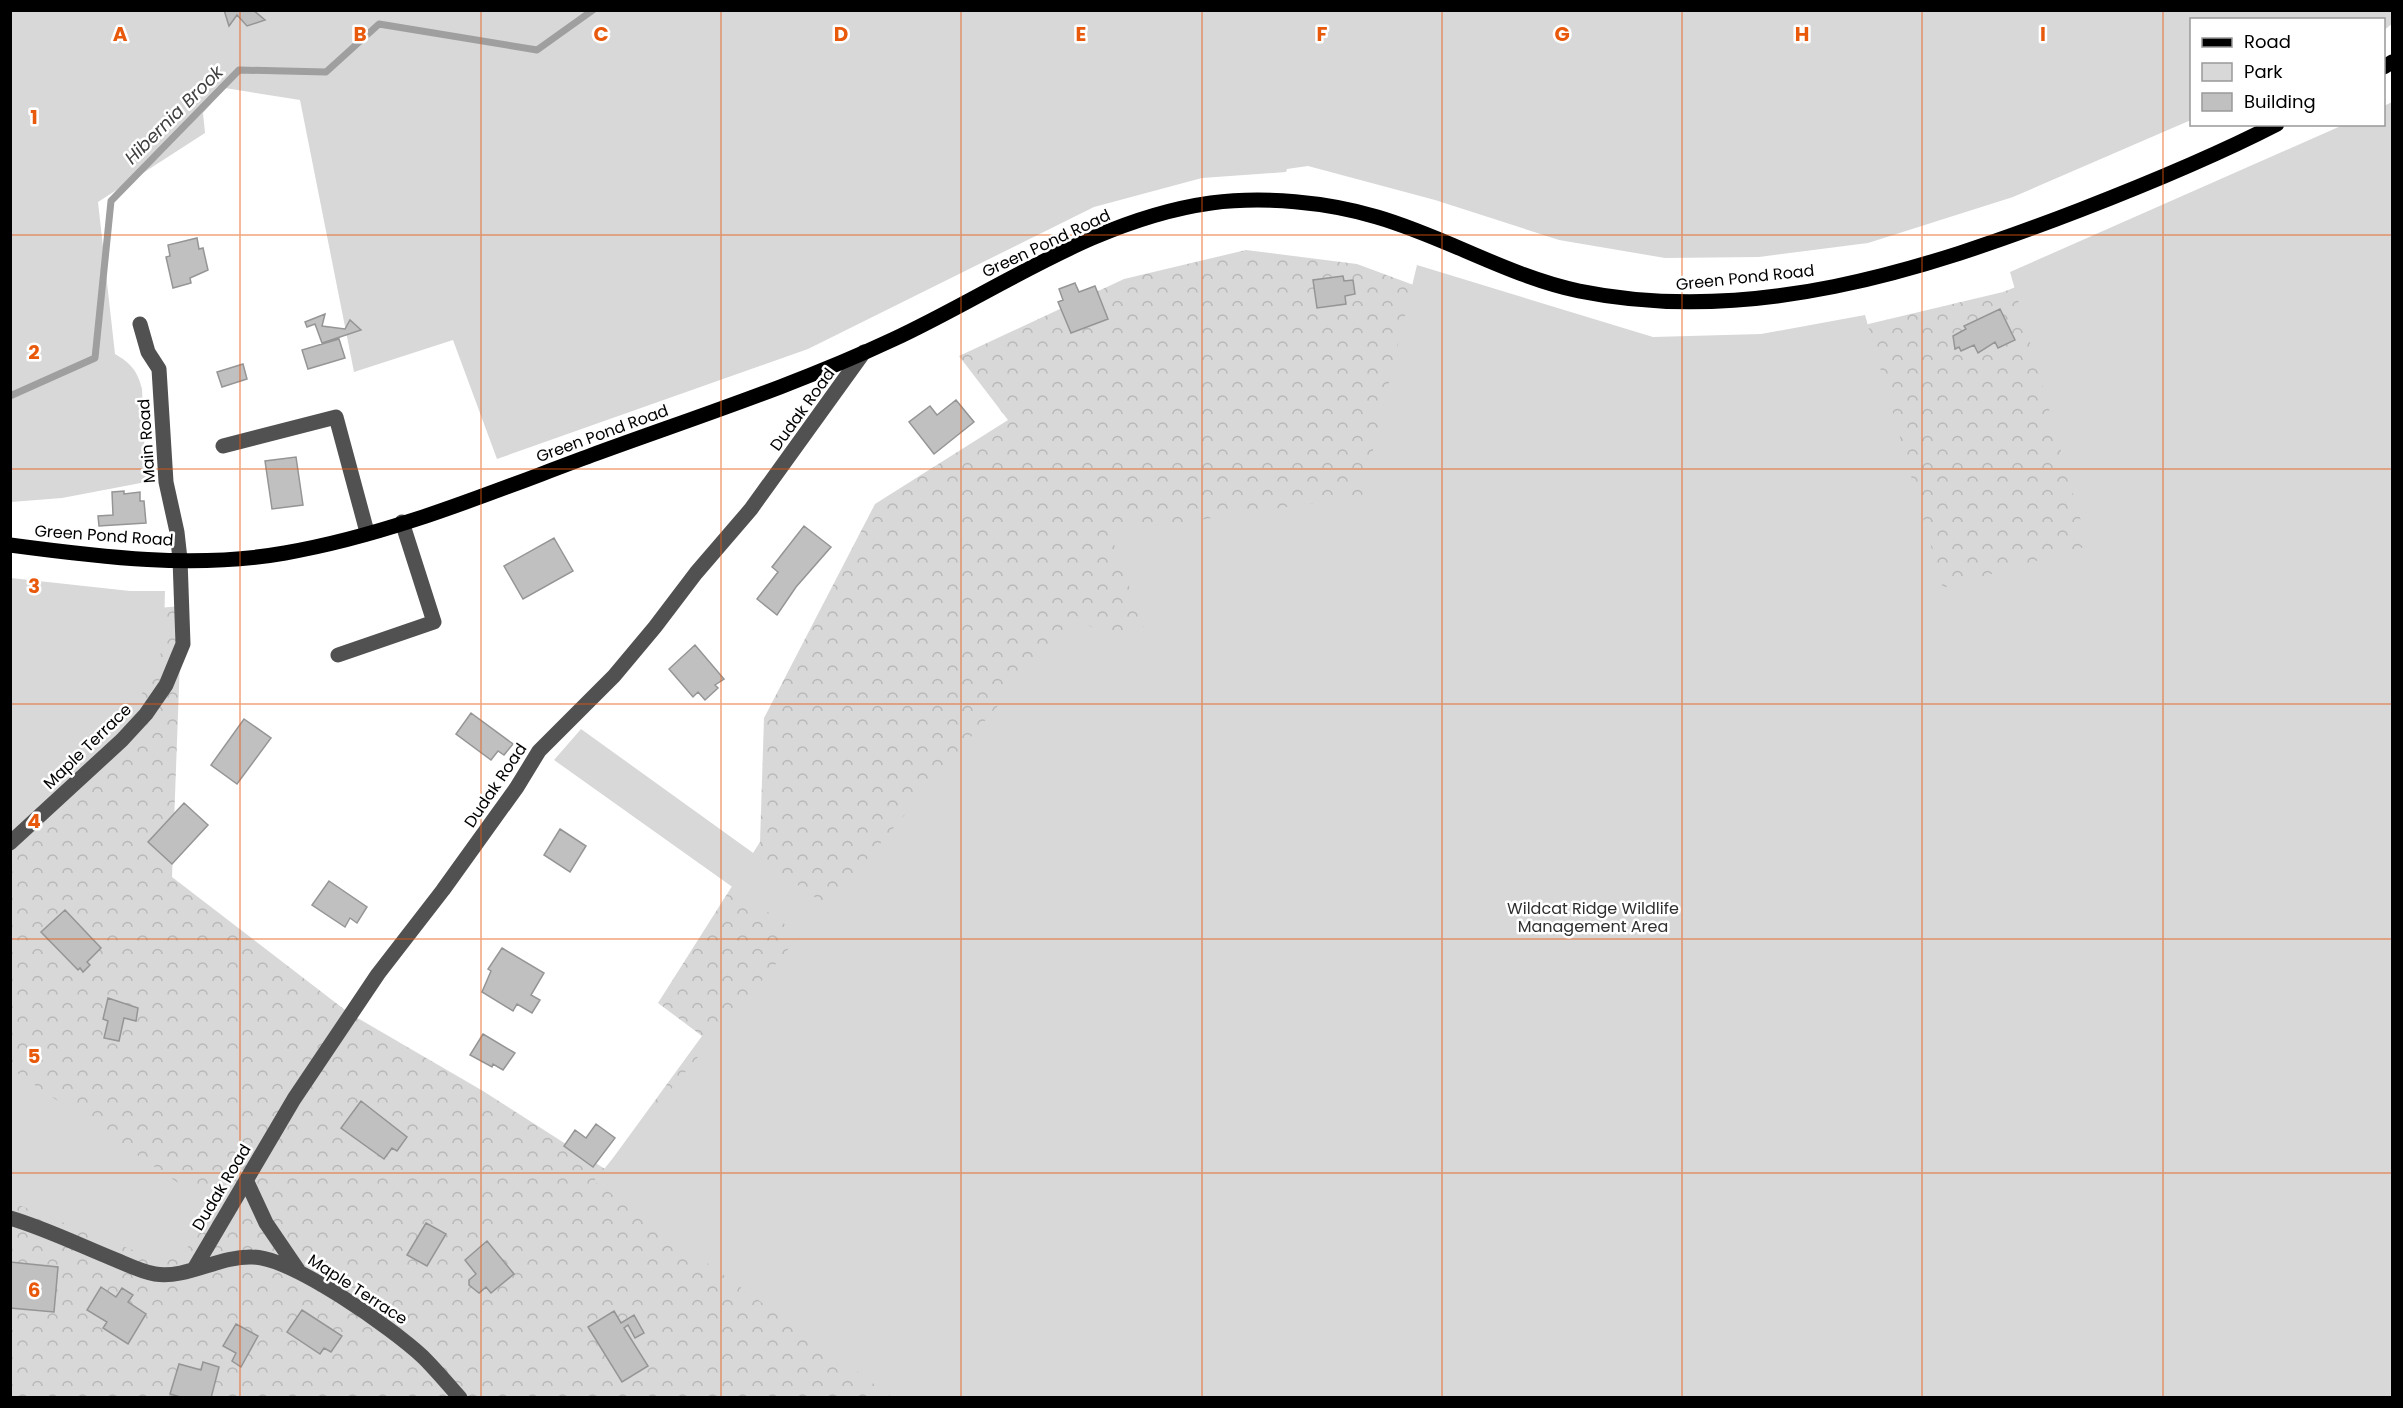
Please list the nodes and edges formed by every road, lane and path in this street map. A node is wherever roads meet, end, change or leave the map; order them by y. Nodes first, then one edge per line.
1 (2273, 126) edge
2 (140, 324) dead end
3 (864, 352) junction
4 (223, 446) dead end
5 (402, 522) junction
6 (368, 532) junction
7 (10, 545) edge
8 (180, 559) junction
9 (338, 655) dead end
10 (10, 843) edge
11 (247, 1182) junction
12 (10, 1218) edge
13 (194, 1269) junction
14 (298, 1270) junction
15 (460, 1398) edge

1 - 3 main road, Green Pond Road
2 - 8 street, Main Road
3 - 5 main road, Green Pond Road
3 - 11 street, Dudak Road
4 - 6 street
5 - 6 main road, Green Pond Road
5 - 9 street
6 - 8 main road, Green Pond Road
7 - 8 main road, Green Pond Road
8 - 10 street, Maple Terrace
11 - 13 street, Dudak Road
11 - 14 street
12 - 13 street, Maple Terrace
13 - 14 street, Maple Terrace
14 - 15 street, Maple Terrace

